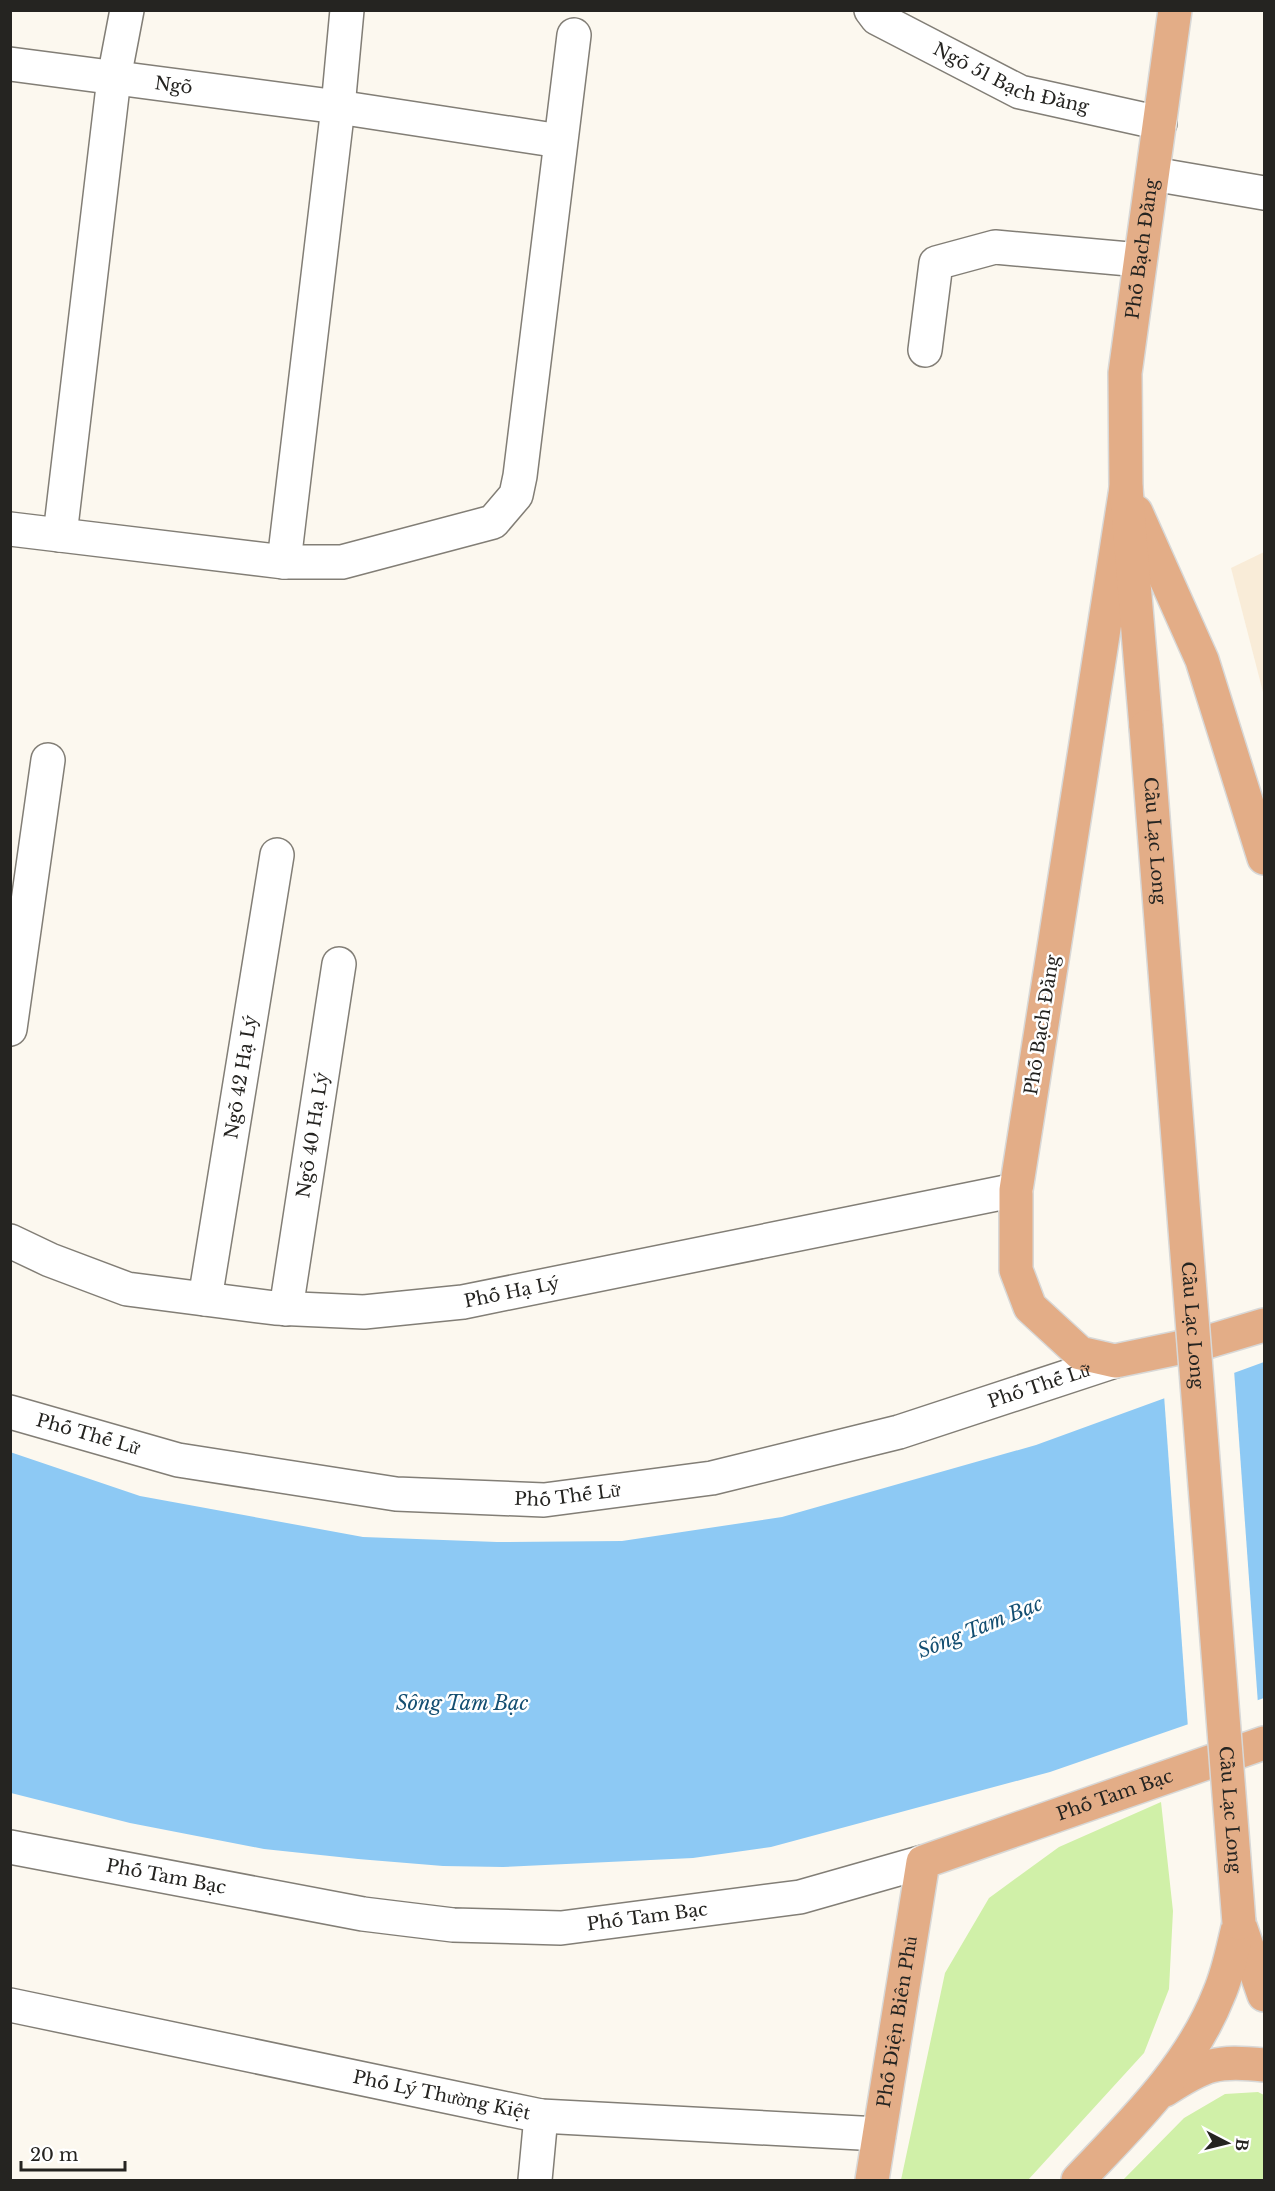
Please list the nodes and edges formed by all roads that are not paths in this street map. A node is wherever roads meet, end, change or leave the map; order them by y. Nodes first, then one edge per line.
1 (127, 10) edge
2 (347, 10) edge
3 (871, 10) edge
4 (1175, 10) edge
5 (574, 35) dead end
6 (10, 64) edge
7 (114, 78) junction
8 (338, 107) junction
9 (1160, 123) junction
10 (560, 141) junction
11 (1153, 174) junction
12 (1264, 193) edge
13 (1140, 260) junction
14 (925, 350) dead end
15 (1126, 488) junction
16 (10, 529) edge
17 (60, 535) junction
18 (284, 562) junction
19 (1146, 727) joint
20 (48, 760) dead end
21 (277, 855) dead end
22 (1264, 858) edge
23 (339, 964) dead end
24 (10, 1029) edge
25 (1016, 1190) junction
26 (10, 1241) edge
27 (206, 1299) junction
28 (286, 1309) junction
29 (1264, 1325) edge
30 (1115, 1361) junction
31 (10, 1412) edge
32 (1264, 1743) edge
33 (10, 1847) edge
34 (923, 1862) junction
35 (1239, 1923) junction
36 (1264, 1995) edge
37 (10, 2005) edge
38 (1264, 2065) edge
39 (1159, 2094) junction
40 (542, 2116) junction
41 (879, 2134) junction
42 (536, 2181) edge
43 (872, 2181) edge
44 (1078, 2181) edge

1 - 7 street
2 - 8 street
3 - 9 street, Ngõ 51 Bạch Đằng
4 - 9 main road, Phố Bạch Đằng
5 - 10 street
6 - 7 street, Ngõ
7 - 8 street, Ngõ
7 - 17 street
8 - 10 street, Ngõ
8 - 18 street
9 - 11 main road, Phố Bạch Đằng
10 - 18 street
11 - 12 street
11 - 13 main road, Phố Bạch Đằng
13 - 14 street
13 - 15 main road, Phố Bạch Đằng
15 - 19 main road, Phố Bạch Đằng
15 - 22 main road, Phố Bạch Đằng
15 - 25 main road, Phố Bạch Đằng
16 - 17 street
17 - 18 street
19 - 35 main road, Cầu Lạc Long, bridge
20 - 24 street
21 - 27 street, Ngõ 42 Hạ Lý
23 - 28 street, Ngõ 40 Hạ Lý
25 - 28 street, Phố Hạ Lý
25 - 30 main road, Phố Bạch Đằng
26 - 27 street, Phố Hạ Lý
27 - 28 street, Phố Hạ Lý
29 - 30 main road, Phố Bạch Đằng
30 - 31 street, Phố Thế Lữ
32 - 34 main road, Phố Tam Bạc
33 - 34 street, Phố Tam Bạc
34 - 41 main road, Phố Điện Biên Phủ
35 - 36 main road
35 - 39 main road
37 - 40 street, Phố Lý Thường Kiệt
38 - 39 main road
39 - 44 main road
40 - 41 street, Phố Lý Thường Kiệt
40 - 42 street
41 - 43 main road, Phố Điện Biên Phủ

